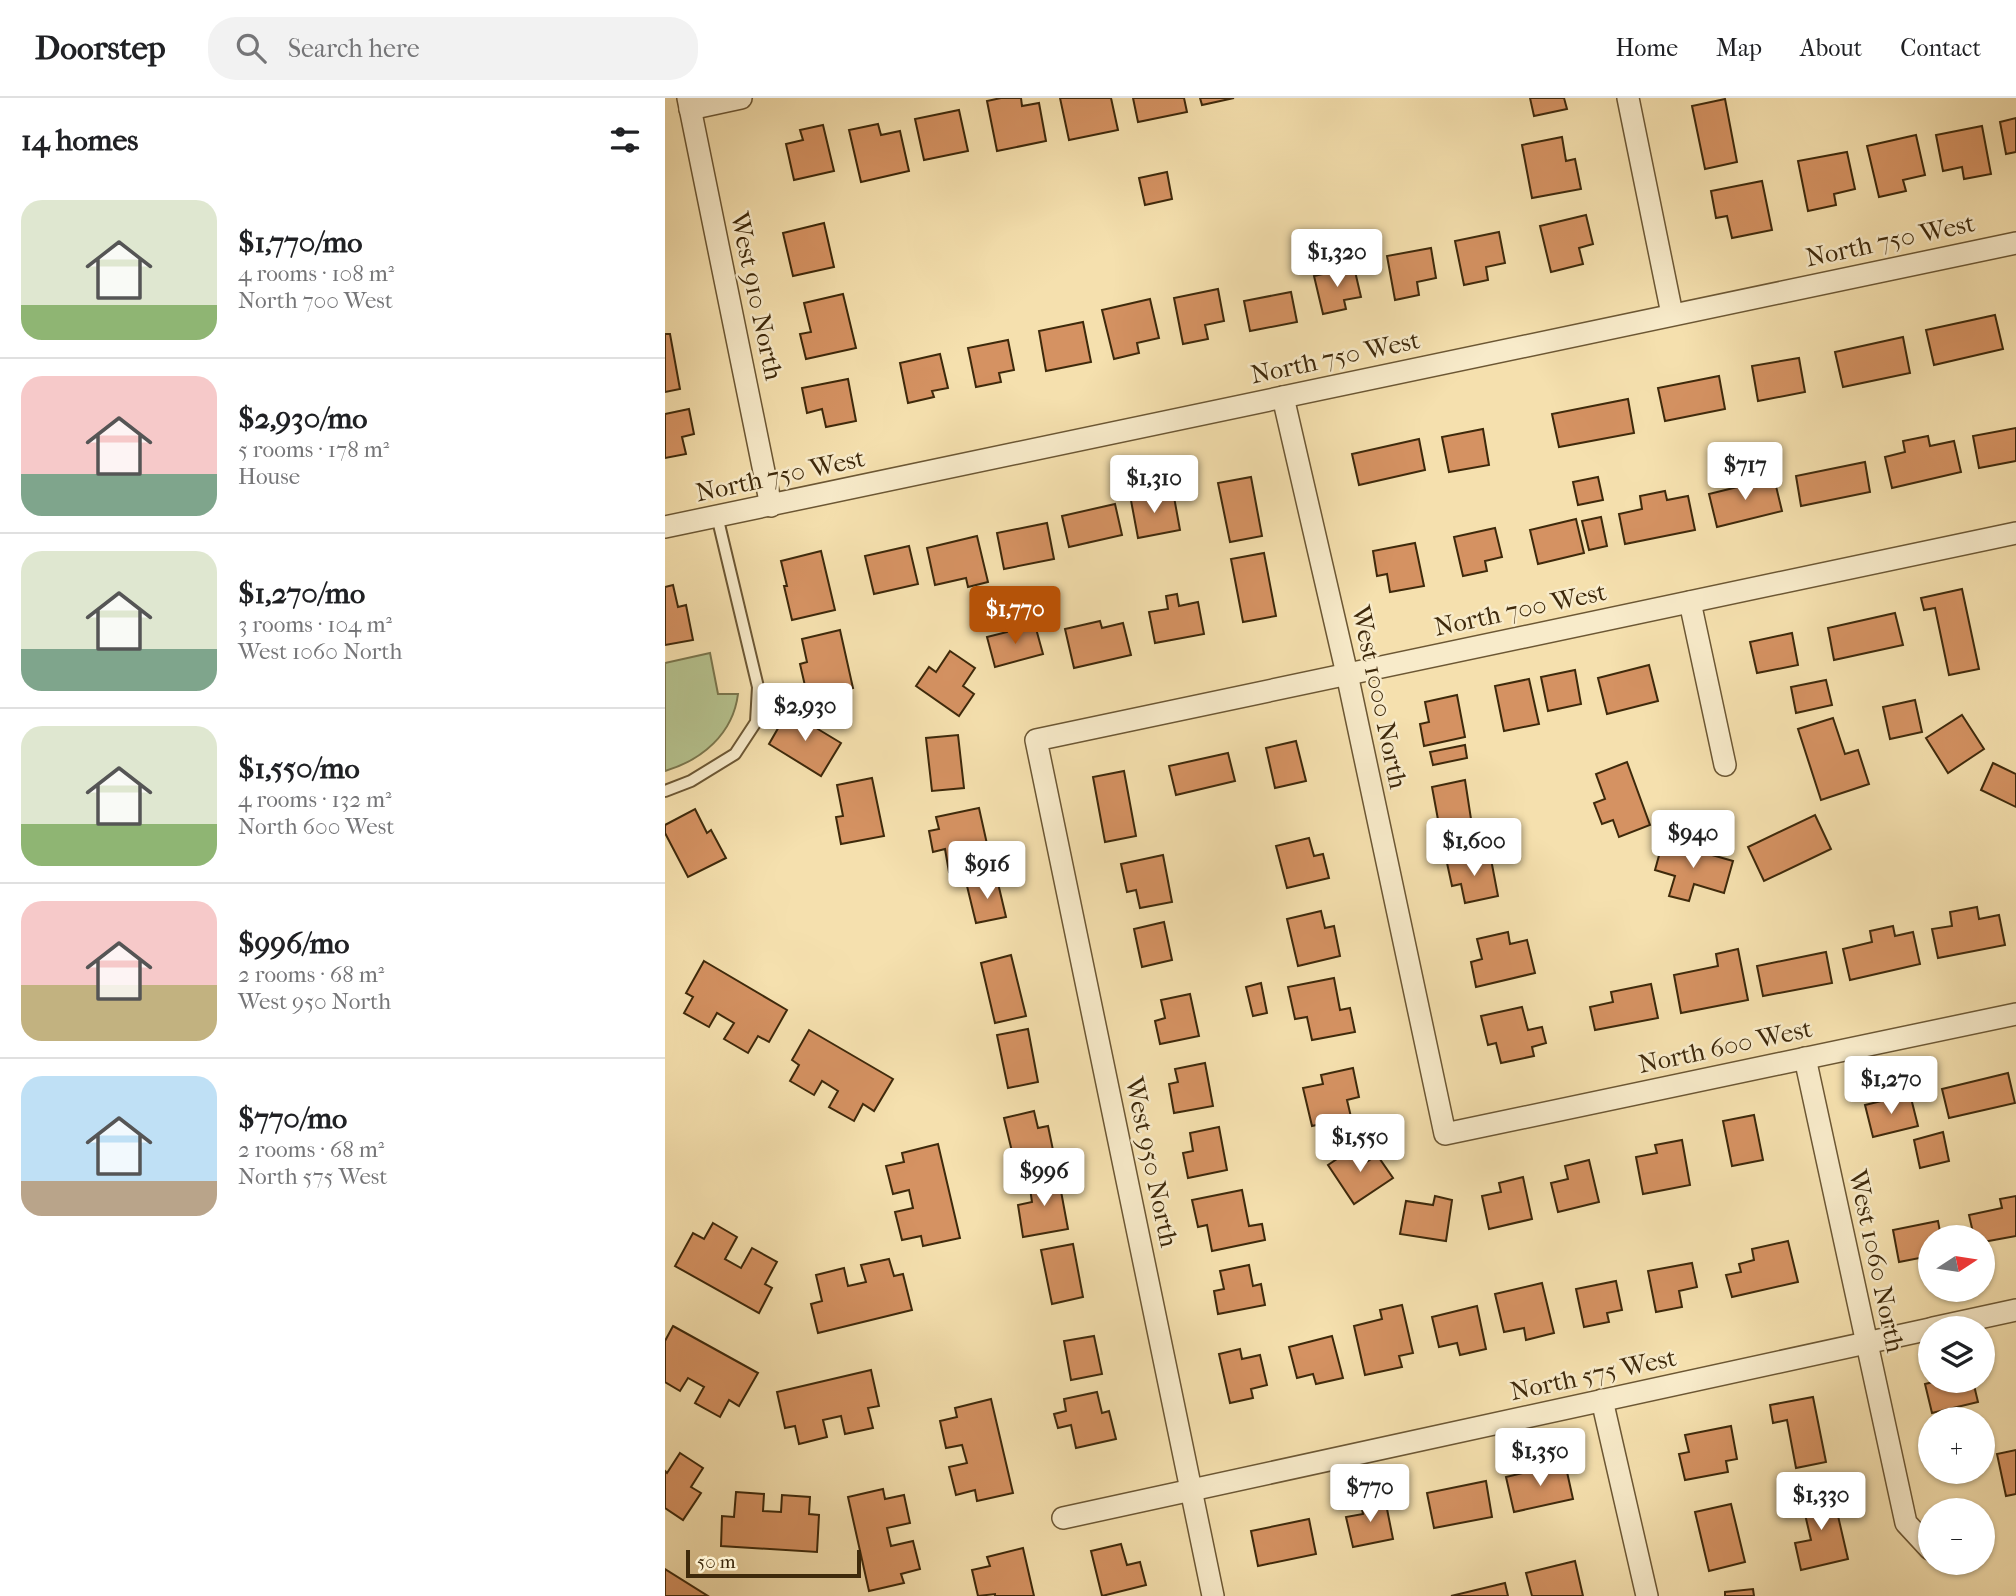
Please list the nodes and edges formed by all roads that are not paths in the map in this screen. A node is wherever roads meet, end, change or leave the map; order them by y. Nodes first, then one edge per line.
1 (741, 98) edge
2 (1628, 98) edge
3 (689, 103) edge
4 (2016, 243) edge
5 (1672, 314) junction
6 (1283, 397) junction
7 (771, 506) junction
8 (717, 516) junction
9 (665, 527) edge
10 (2016, 533) edge
11 (1690, 602) junction
12 (1347, 674) junction
13 (1036, 740) joint
14 (1725, 765) dead end
15 (665, 792) edge
16 (2016, 1014) edge
17 (1805, 1058) junction
18 (1445, 1133) joint
19 (2016, 1310) edge
20 (1989, 1316) edge
21 (1918, 1332) edge
22 (1866, 1343) junction
23 (1602, 1400) junction
24 (1191, 1490) junction
25 (1063, 1518) dead end
26 (1918, 1536) edge
27 (1213, 1596) edge
28 (1647, 1596) edge

1 - 3 street
2 - 5 street
3 - 7 street, West 910 North
4 - 5 street, North 750 West
5 - 6 street, North 750 West
6 - 7 street, North 750 West
6 - 12 street, West 1000 North
7 - 8 street, North 750 West
8 - 9 street, North 750 West
8 - 15 lane
10 - 11 street, North 700 West
11 - 12 street, North 700 West
11 - 14 street
12 - 13 street, North 700 West
12 - 18 street, West 1000 North
13 - 24 street, West 950 North
16 - 17 street, North 600 West
17 - 18 street, North 600 West
17 - 22 street, West 1060 North
19 - 20 street, North 575 West
21 - 22 street, North 575 West
22 - 23 street, North 575 West
22 - 26 street, West 1060 North
23 - 24 street, North 575 West
23 - 28 street
24 - 25 street, North 575 West
24 - 27 street, West 950 North

